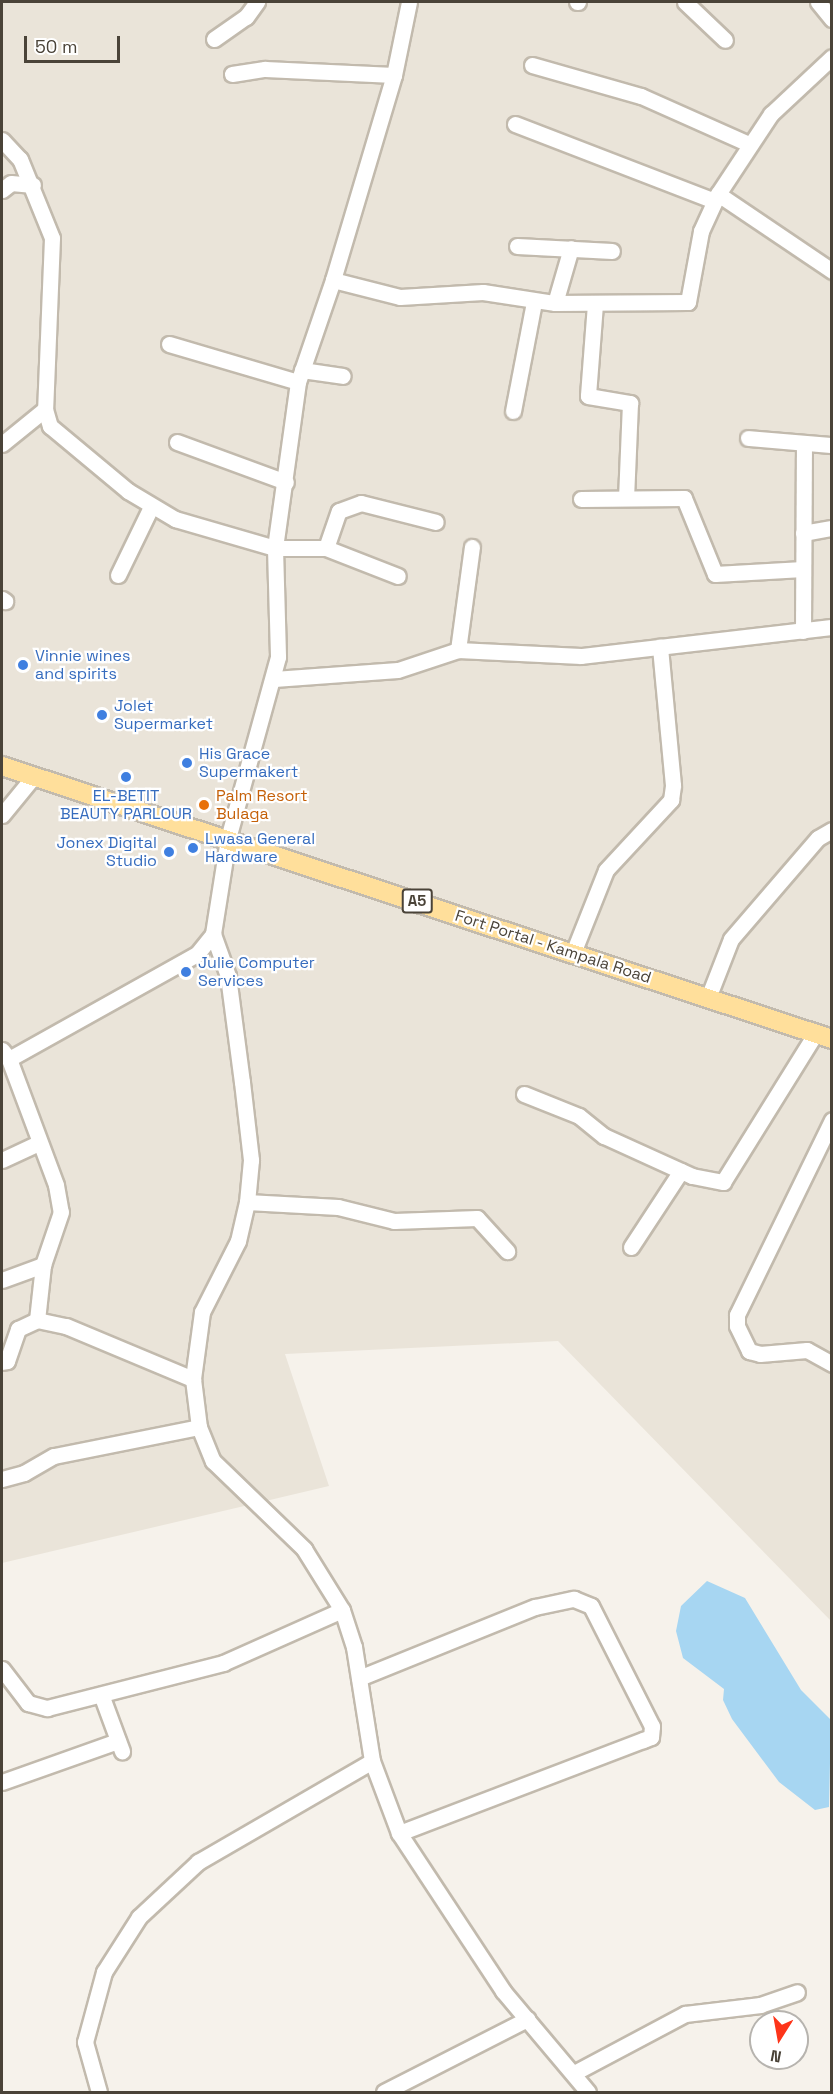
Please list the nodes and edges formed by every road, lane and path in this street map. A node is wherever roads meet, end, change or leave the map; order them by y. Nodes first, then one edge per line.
1 (257, 2) edge
2 (409, 2) edge
3 (685, 2) edge
4 (818, 2) edge
5 (831, 20) edge
6 (214, 39) dead end
7 (725, 40) dead end
8 (831, 57) edge
9 (532, 65) dead end
10 (232, 74) dead end
11 (394, 75) junction
12 (515, 124) dead end
13 (2, 140) edge
14 (749, 144) junction
15 (33, 185) junction
16 (2, 190) edge
17 (716, 197) junction
18 (518, 246) dead end
19 (571, 248) junction
20 (612, 250) dead end
21 (831, 271) edge
22 (333, 280) junction
23 (534, 302) junction
24 (555, 303) junction
25 (595, 304) junction
26 (169, 344) dead end
27 (300, 376) junction
28 (343, 376) dead end
29 (45, 409) junction
30 (513, 411) dead end
31 (748, 438) dead end
32 (177, 442) dead end
33 (2, 444) edge
34 (804, 445) junction
35 (831, 445) edge
36 (286, 482) junction
37 (626, 498) junction
38 (581, 499) dead end
39 (151, 507) junction
40 (436, 522) dead end
41 (831, 528) edge
42 (803, 533) junction
43 (472, 547) dead end
44 (275, 548) junction
45 (326, 548) junction
46 (803, 569) junction
47 (118, 575) dead end
48 (398, 576) dead end
49 (831, 627) edge
50 (803, 631) junction
51 (660, 647) junction
52 (458, 650) junction
53 (274, 679) junction
54 (2, 766) edge
55 (34, 776) junction
56 (2, 815) edge
57 (831, 830) edge
58 (228, 838) junction
59 (213, 934) junction
60 (573, 953) junction
61 (708, 998) junction
62 (823, 1036) edge
63 (5, 1054) edge
64 (524, 1094) dead end
65 (831, 1120) edge
66 (38, 1143) junction
67 (2, 1160) edge
68 (681, 1171) junction
69 (247, 1203) junction
70 (631, 1247) dead end
71 (507, 1251) dead end
72 (44, 1265) junction
73 (2, 1280) edge
74 (37, 1320) junction
75 (2, 1362) edge
76 (831, 1364) edge
77 (193, 1379) junction
78 (199, 1427) junction
79 (2, 1479) edge
80 (342, 1610) junction
81 (2, 1674) edge
82 (359, 1678) junction
83 (102, 1697) junction
84 (372, 1761) junction
85 (2, 1782) edge
86 (399, 1833) junction
87 (797, 1992) dead end
88 (527, 2019) junction
89 (574, 2073) junction
90 (99, 2092) edge
91 (384, 2092) edge
92 (588, 2092) edge

1 - 6 street
2 - 11 street
3 - 7 street
4 - 5 street
8 - 14 street
9 - 14 street
10 - 11 street
11 - 22 street
12 - 17 street
13 - 15 street
14 - 17 street
15 - 16 street
15 - 29 street
17 - 21 street
17 - 25 street
18 - 19 street
19 - 20 street
19 - 24 street
22 - 23 street
22 - 27 street
23 - 24 street
23 - 30 street
24 - 25 street
25 - 37 street
26 - 27 street
27 - 28 street
27 - 36 street
29 - 33 street
29 - 39 street
31 - 34 street
32 - 36 street
34 - 35 street
34 - 42 street
36 - 44 street
37 - 38 street
37 - 46 street
39 - 44 street
39 - 47 street
40 - 45 street
41 - 42 street
42 - 46 street
43 - 52 street
44 - 45 street
44 - 53 street
45 - 48 street
46 - 50 street
49 - 50 street
50 - 51 street
51 - 52 street
51 - 60 street
52 - 53 street
53 - 58 street
54 - 55 main road, Fort Portal - Kampala Road / A5
55 - 56 street
55 - 58 main road, Fort Portal - Kampala Road / A5
57 - 61 street
58 - 59 street
58 - 60 main road, Fort Portal - Kampala Road / A5
59 - 63 street
59 - 69 street
60 - 61 main road, Fort Portal - Kampala Road / A5
61 - 62 main road, Fort Portal - Kampala Road / A5
62 - 68 street
63 - 66 street
64 - 68 street
65 - 76 street
66 - 67 street
66 - 72 street
68 - 70 street
69 - 71 street
69 - 77 street
72 - 73 street
72 - 74 street
74 - 75 street
74 - 77 street
77 - 78 street
78 - 79 street
78 - 80 street
80 - 82 street
80 - 83 street
81 - 83 street
82 - 84 street
82 - 86 street
83 - 85 street
84 - 86 street
84 - 90 street
86 - 88 street
87 - 89 street
88 - 89 street
88 - 91 street
89 - 92 street

